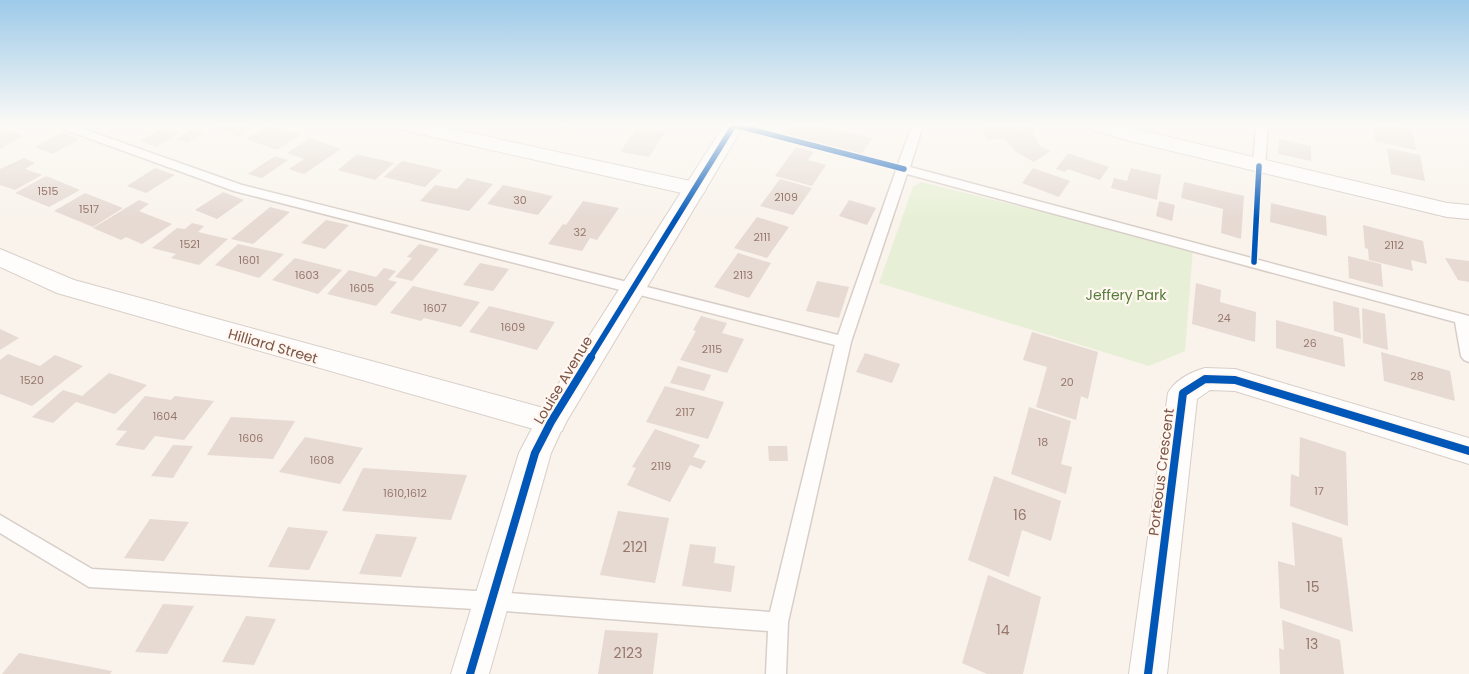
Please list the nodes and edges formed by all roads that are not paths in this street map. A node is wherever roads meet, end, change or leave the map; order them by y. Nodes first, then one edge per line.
1 (150, 156) edge
2 (549, 156) edge
3 (715, 156) edge
4 (908, 156) edge
5 (1219, 156) edge
6 (1260, 156) edge
7 (1259, 166) junction
8 (904, 169) junction
9 (695, 189) junction
10 (1469, 212) edge
11 (0, 256) edge
12 (633, 287) junction
13 (1465, 320) edge
14 (843, 342) junction
15 (1469, 356) edge
16 (551, 422) junction
17 (1469, 450) edge
18 (0, 523) edge
19 (493, 601) junction
20 (778, 622) junction
21 (470, 674) edge
22 (776, 674) edge
23 (1148, 674) edge

1 - 12 lane
2 - 9 street
3 - 9 street, Louise Avenue
4 - 8 lane
5 - 7 street
6 - 7 lane
7 - 10 street
8 - 13 lane
8 - 14 lane
9 - 12 street, Louise Avenue
11 - 16 street, Hilliard Street
12 - 14 lane
12 - 16 street, Louise Avenue
13 - 15 lane
14 - 20 lane
16 - 19 street, Louise Avenue
17 - 23 street, Porteous Crescent
18 - 19 lane
19 - 20 lane
19 - 21 street, Louise Avenue
20 - 22 lane

